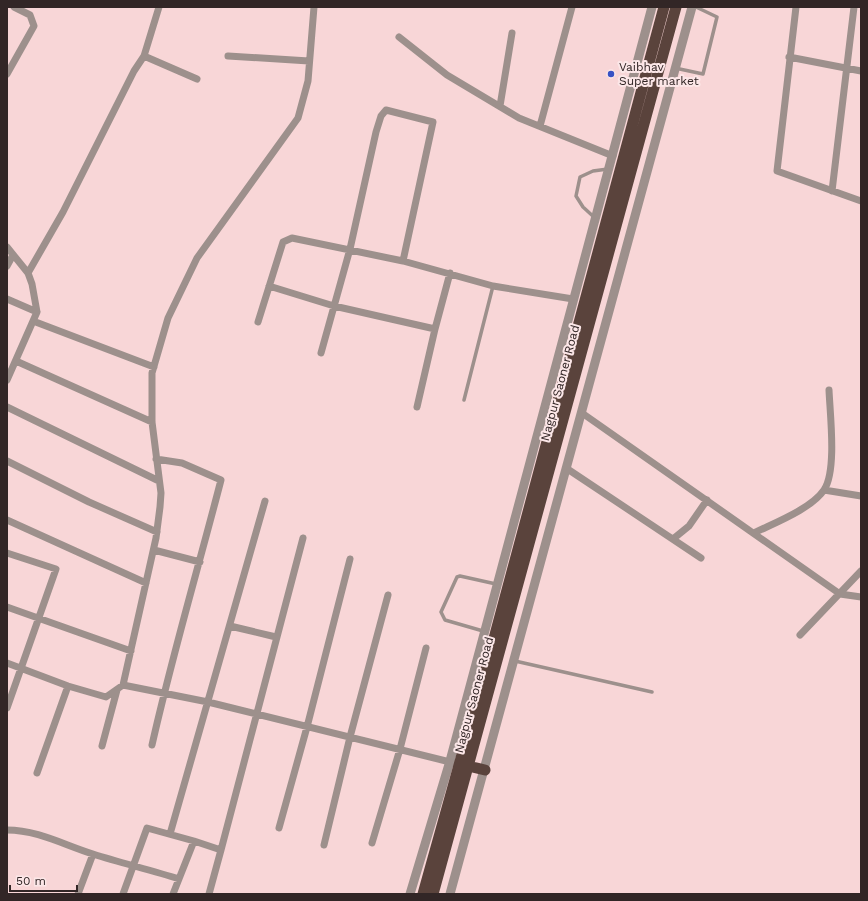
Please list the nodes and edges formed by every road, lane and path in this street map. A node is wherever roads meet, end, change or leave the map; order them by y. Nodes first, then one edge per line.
1 (14, 7) edge
2 (159, 7) edge
3 (314, 7) edge
4 (572, 7) edge
5 (652, 7) edge
6 (664, 7) edge
7 (676, 7) edge
8 (692, 7) edge
9 (696, 7) edge
10 (796, 7) edge
11 (854, 7) edge
12 (512, 33) dead end
13 (399, 37) dead end
14 (144, 56) junction
15 (228, 56) dead end
16 (7, 57) edge
17 (789, 57) junction
18 (15, 59) junction
19 (310, 61) junction
20 (675, 68) junction
21 (845, 69) junction
22 (861, 71) edge
23 (7, 74) edge
24 (197, 79) dead end
25 (500, 106) junction
26 (540, 126) junction
27 (613, 156) junction
28 (610, 168) junction
29 (832, 190) junction
30 (861, 201) edge
31 (596, 219) junction
32 (7, 247) edge
33 (350, 249) junction
34 (13, 255) junction
35 (403, 262) junction
36 (7, 266) edge
37 (28, 273) junction
38 (450, 273) junction
39 (269, 286) junction
40 (493, 286) junction
41 (7, 299) edge
42 (573, 299) junction
43 (334, 306) junction
44 (37, 312) junction
45 (33, 321) junction
46 (258, 322) dead end
47 (435, 329) junction
48 (321, 353) dead end
49 (16, 361) junction
50 (154, 367) junction
51 (7, 380) edge
52 (829, 390) dead end
53 (464, 400) dead end
54 (7, 406) edge
55 (417, 407) dead end
56 (582, 412) junction
57 (152, 422) junction
58 (156, 459) junction
59 (7, 461) edge
60 (566, 468) junction
61 (159, 481) junction
62 (824, 490) junction
63 (861, 496) edge
64 (707, 500) junction
65 (265, 501) dead end
66 (7, 520) edge
67 (157, 532) junction
68 (754, 533) junction
69 (302, 538) dead end
70 (673, 539) junction
71 (154, 550) junction
72 (7, 553) edge
73 (701, 558) dead end
74 (350, 559) dead end
75 (200, 562) junction
76 (861, 571) edge
77 (146, 582) junction
78 (496, 584) junction
79 (840, 594) junction
80 (388, 595) dead end
81 (861, 597) edge
82 (7, 607) edge
83 (39, 618) junction
84 (230, 626) junction
85 (484, 631) junction
86 (800, 635) dead end
87 (276, 637) junction
88 (426, 648) dead end
89 (131, 651) junction
90 (514, 661) junction
91 (7, 663) edge
92 (21, 668) junction
93 (123, 685) junction
94 (68, 686) junction
95 (117, 690) junction
96 (652, 692) dead end
97 (164, 693) junction
98 (208, 702) junction
99 (7, 708) edge
100 (255, 714) junction
101 (307, 727) junction
102 (350, 737) junction
103 (152, 745) dead end
104 (102, 746) dead end
105 (400, 749) junction
106 (459, 764) junction
107 (485, 770) junction
108 (37, 773) dead end
109 (458, 783) junction
110 (279, 828) dead end
111 (7, 830) edge
112 (170, 834) junction
113 (194, 841) junction
114 (372, 843) dead end
115 (324, 845) dead end
116 (221, 850) junction
117 (93, 854) junction
118 (134, 865) junction
119 (179, 879) junction
120 (79, 894) edge
121 (123, 894) edge
122 (173, 894) edge
123 (209, 894) edge
124 (410, 894) edge
125 (423, 894) edge
126 (433, 894) edge
127 (450, 894) edge

1 - 18 street
2 - 14 street
3 - 19 street
4 - 26 street
5 - 27 street
6 - 106 highway, Nagpur Saoner Road
7 - 106 highway, Nagpur Saoner Road
8 - 20 street
9 - 20 lane
10 - 17 street
11 - 21 street
12 - 25 street
13 - 25 street
14 - 24 street
14 - 37 street
15 - 19 street
16 - 18 street
17 - 21 street
17 - 29 street
18 - 23 street
19 - 50 street
20 - 56 street
21 - 22 street
21 - 29 street
25 - 26 street
26 - 27 street
27 - 28 street
28 - 31 street
28 - 31 lane
29 - 30 street
31 - 42 street
32 - 34 street
33 - 35 street
33 - 35 street
33 - 39 street
33 - 43 street
34 - 36 street
34 - 37 street
35 - 38 street
37 - 44 street
38 - 40 street
38 - 47 street
39 - 43 street
39 - 46 street
40 - 42 street
40 - 53 lane
41 - 44 street
42 - 78 street
43 - 47 street
43 - 48 street
44 - 45 street
45 - 49 street
45 - 50 street
47 - 55 street
49 - 51 street
49 - 57 street
50 - 57 street
52 - 62 street
54 - 61 street
56 - 60 street
56 - 64 street
57 - 58 street
58 - 61 street
58 - 75 street
59 - 67 street
60 - 70 street
60 - 90 street
61 - 67 street
62 - 63 street
62 - 68 street
64 - 68 street
64 - 70 street
65 - 84 street
66 - 77 street
67 - 71 street
68 - 79 street
69 - 87 street
70 - 73 street
71 - 75 street
71 - 77 street
72 - 83 street
74 - 101 street
75 - 97 street
76 - 79 street
77 - 89 street
78 - 85 street
78 - 85 lane
79 - 81 street
79 - 86 street
80 - 102 street
82 - 83 street
83 - 89 street
83 - 92 street
84 - 87 street
84 - 98 street
85 - 106 street
87 - 100 street
88 - 105 street
89 - 93 street
90 - 96 lane
90 - 107 street
91 - 92 street
92 - 94 street
92 - 99 street
93 - 95 street
93 - 97 street
94 - 95 street
94 - 108 street
95 - 104 street
97 - 98 street
97 - 103 street
98 - 100 street
98 - 112 street
100 - 101 street
100 - 116 street
101 - 102 street
101 - 110 street
102 - 105 street
102 - 115 street
105 - 106 street
105 - 114 street
106 - 107 highway
106 - 109 highway
106 - 124 street
107 - 127 street
109 - 125 highway
109 - 126 highway
111 - 117 street
112 - 113 street
112 - 118 street
113 - 116 street
113 - 119 street
116 - 123 street
117 - 118 street
117 - 120 street
118 - 119 street
118 - 121 street
119 - 122 street

